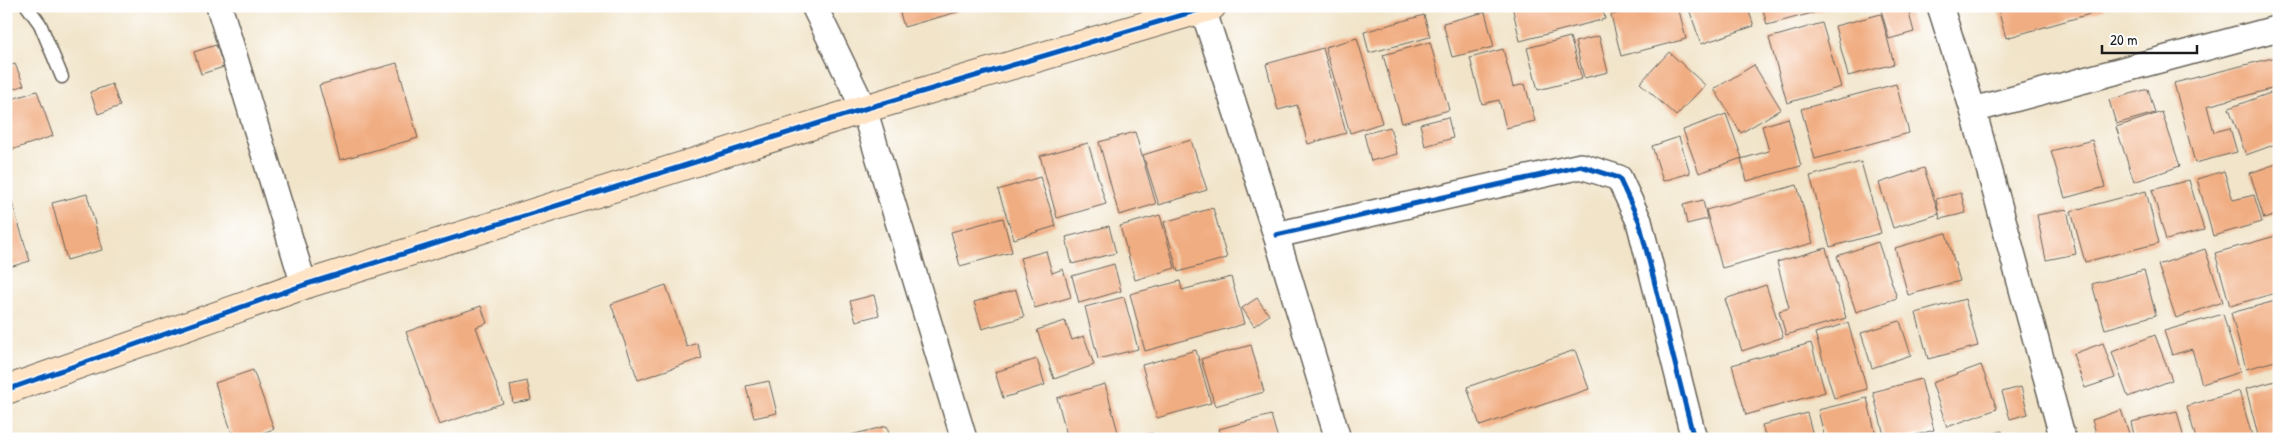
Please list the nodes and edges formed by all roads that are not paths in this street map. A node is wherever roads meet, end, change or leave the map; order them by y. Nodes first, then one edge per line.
1 (27, 6) edge
2 (220, 6) edge
3 (814, 6) edge
4 (1940, 6) edge
5 (1208, 8) edge
6 (2279, 28) edge
7 (62, 77) dead end
8 (864, 109) junction
9 (1973, 110) junction
10 (1276, 235) junction
11 (304, 285) junction
12 (6, 390) edge
13 (964, 439) edge
14 (1338, 439) edge
15 (1694, 439) edge
16 (2063, 439) edge

1 - 7 lane
2 - 11 street
3 - 8 street
4 - 9 street
5 - 8 street
5 - 10 street
6 - 9 street
8 - 11 street
8 - 13 street
9 - 16 street
10 - 14 street
10 - 15 street
11 - 12 street

